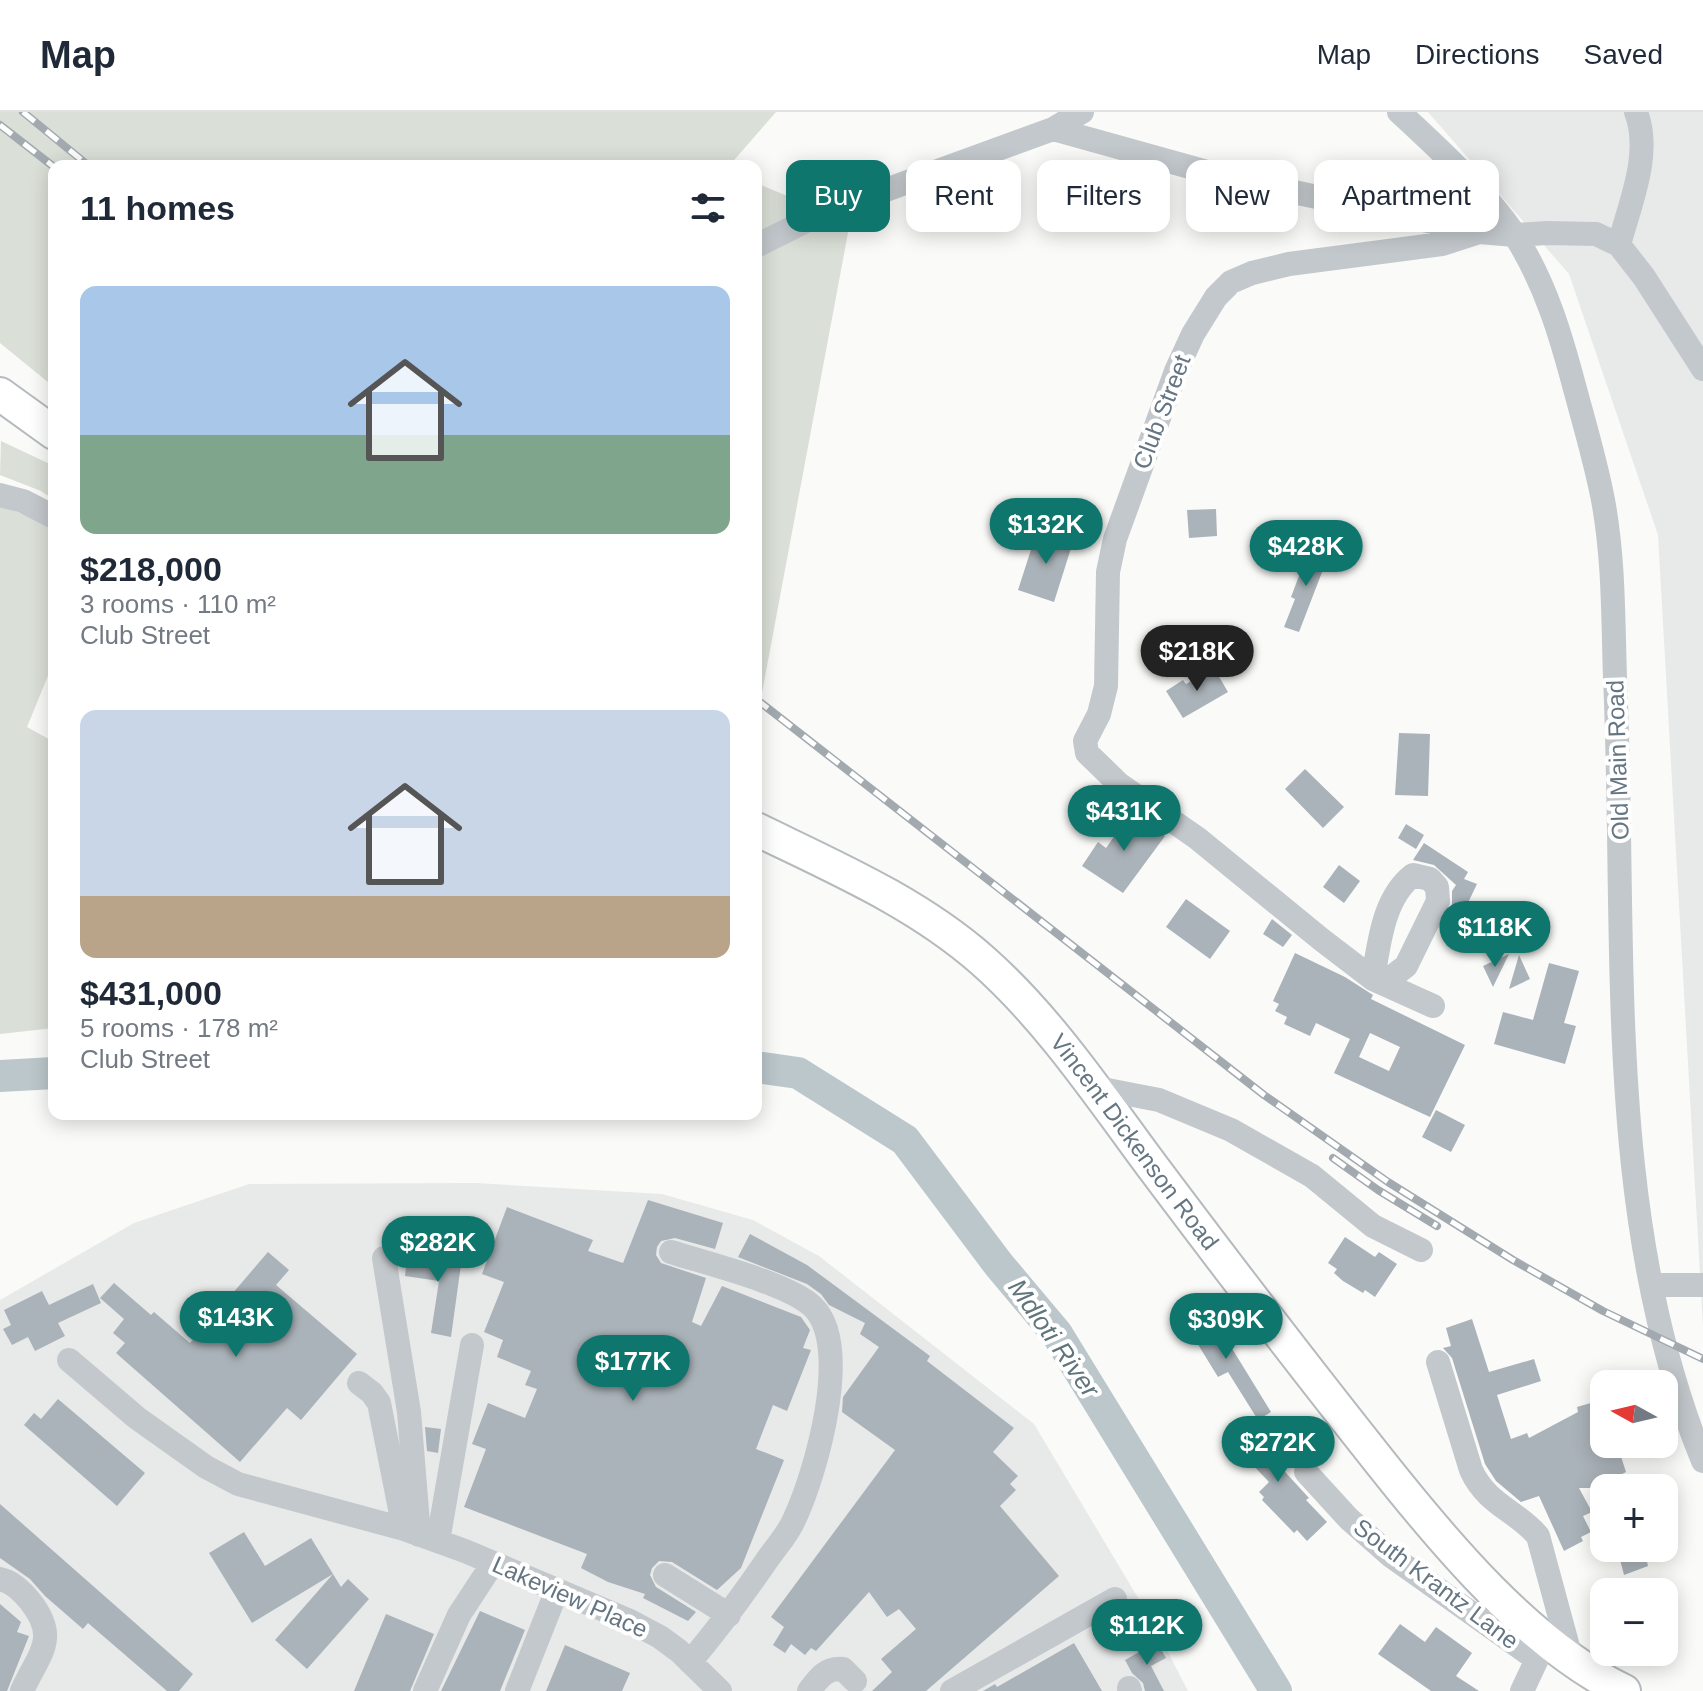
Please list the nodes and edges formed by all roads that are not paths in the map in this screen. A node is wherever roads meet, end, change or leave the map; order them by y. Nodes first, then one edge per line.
1 (1082, 112) edge
2 (1399, 112) edge
3 (1636, 112) edge
4 (1053, 129) junction
5 (1314, 196) edge
6 (1479, 232) joint
7 (1515, 235) junction
8 (762, 243) edge
9 (1619, 245) junction
10 (1703, 369) edge
11 (0, 394) edge
12 (48, 429) edge
13 (0, 495) edge
14 (48, 514) edge
15 (762, 832) edge
16 (1433, 1006) dead end
17 (1092, 1087) junction
18 (1421, 1250) dead end
19 (671, 1252) dead end
20 (384, 1258) dead end
21 (1651, 1285) junction
22 (1703, 1285) edge
23 (472, 1345) dead end
24 (69, 1360) dead end
25 (1438, 1362) dead end
26 (359, 1383) dead end
27 (1703, 1461) edge
28 (1306, 1472) dead end
29 (420, 1535) junction
30 (493, 1563) junction
31 (665, 1575) dead end
32 (0, 1579) edge
33 (557, 1590) junction
34 (1115, 1599) dead end
35 (729, 1615) junction
36 (1551, 1652) junction
37 (690, 1662) junction
38 (855, 1681) dead end
39 (1523, 1690) edge
40 (22, 1691) edge
41 (425, 1691) edge
42 (517, 1691) edge
43 (720, 1691) edge
44 (809, 1691) edge
45 (952, 1691) edge
46 (1624, 1691) edge

1 - 4 street
2 - 7 street, Old Main Road
3 - 9 street
4 - 5 street
4 - 8 street
6 - 7 street
6 - 16 street, Club Street
7 - 9 street
7 - 21 street, Old Main Road
9 - 10 street
11 - 12 main road
13 - 14 street
15 - 17 main road, Vincent Dickenson Road
17 - 18 street
17 - 36 main road, Vincent Dickenson Road
19 - 35 street
20 - 29 street
21 - 22 street
21 - 27 street, Old Main Road
23 - 29 street
24 - 29 street, Lakeview Place
25 - 36 street
26 - 29 street
28 - 36 street, South Krantz Lane
29 - 30 street, Lakeview Place
30 - 33 street, Lakeview Place
30 - 41 street
31 - 35 street
32 - 40 street
33 - 37 street, Lakeview Place
33 - 42 street
34 - 45 street
35 - 37 street
36 - 39 street
36 - 46 main road, Vincent Dickenson Road
37 - 43 street, Lakeview Place
38 - 44 street

